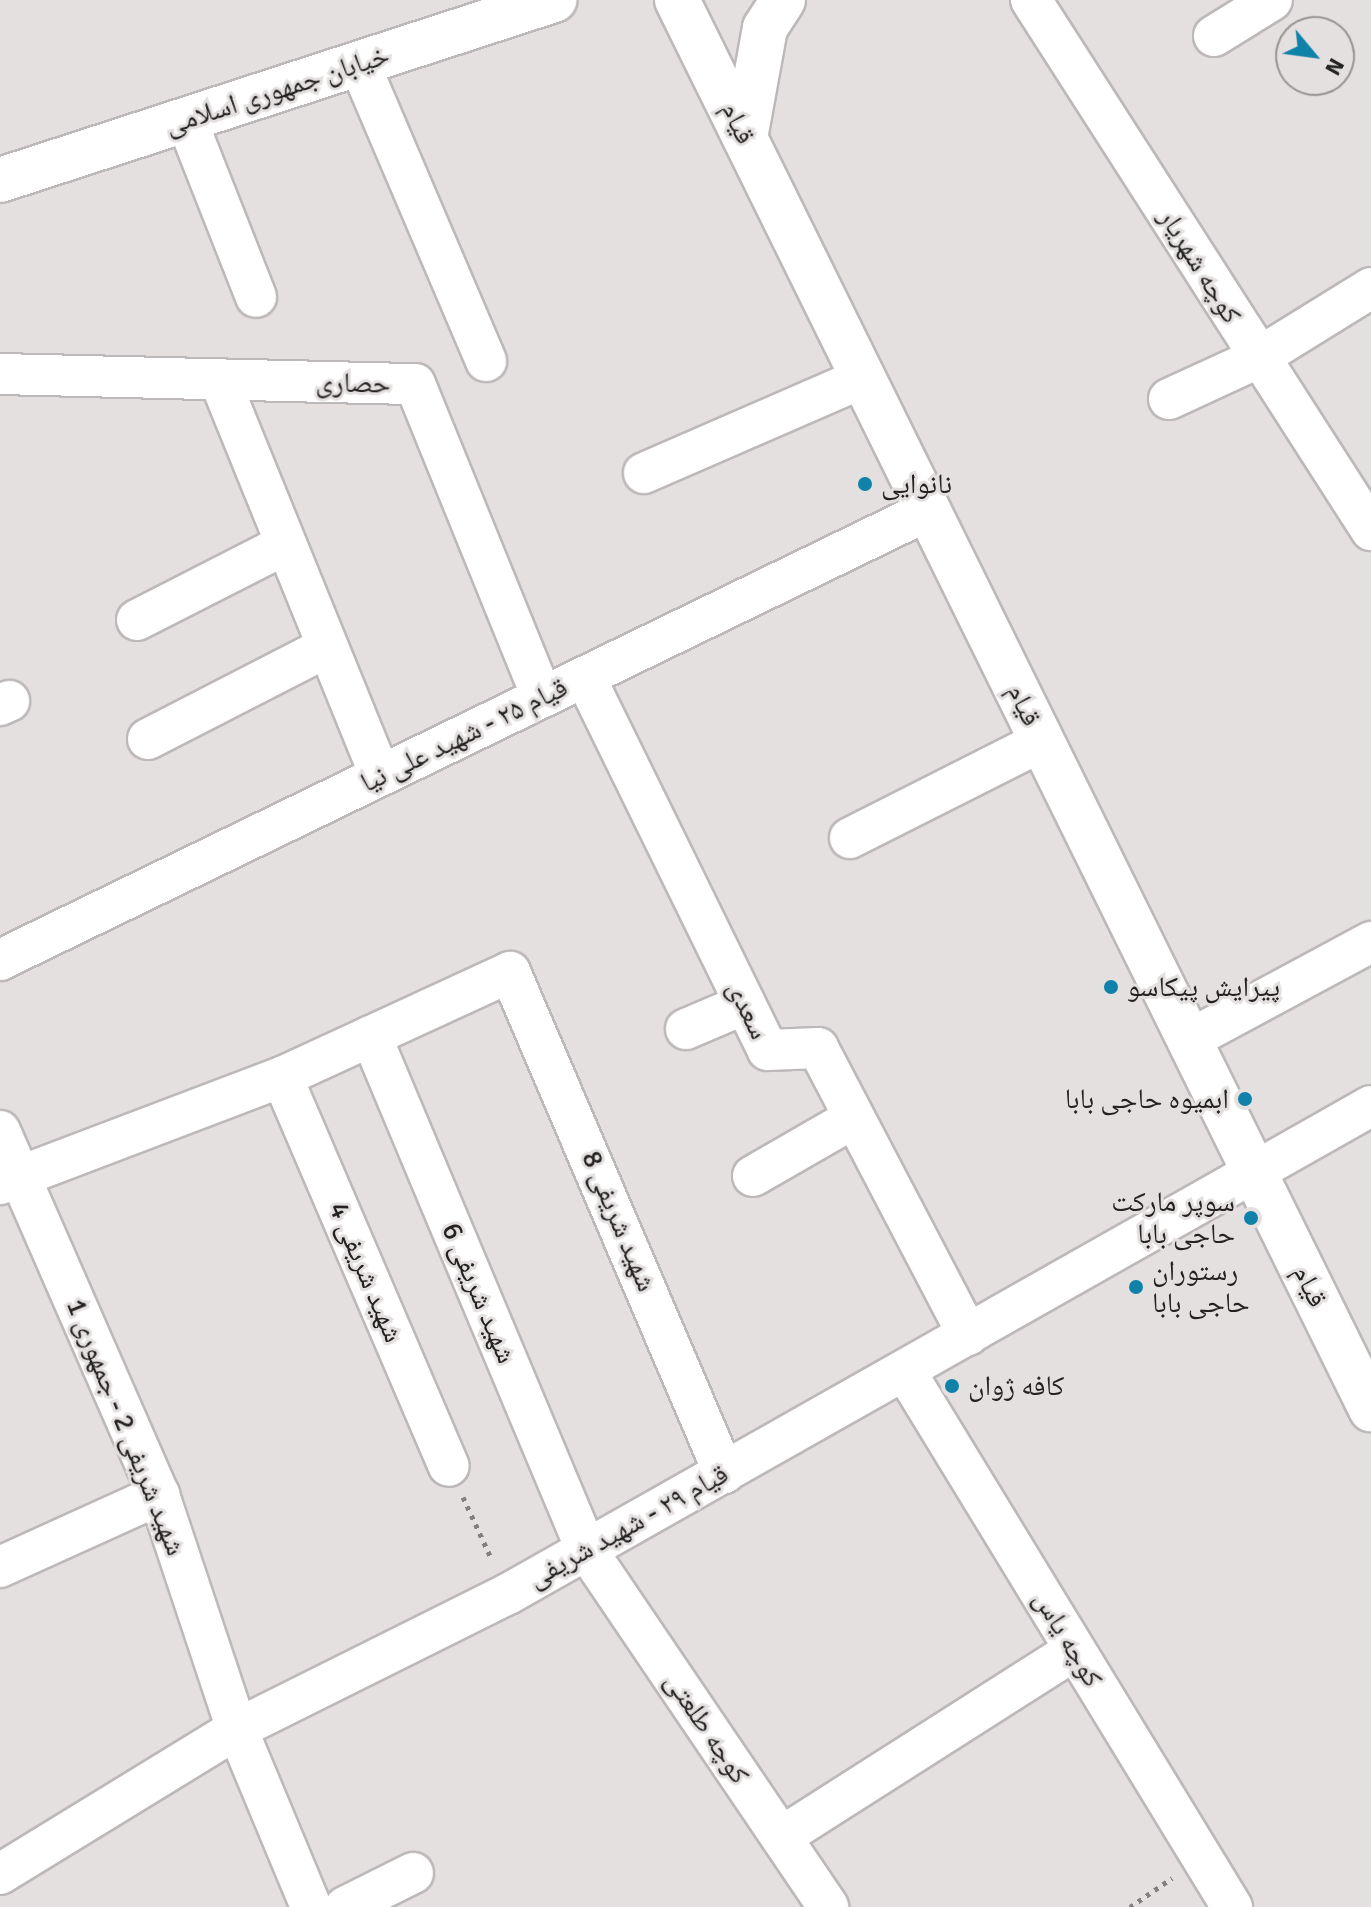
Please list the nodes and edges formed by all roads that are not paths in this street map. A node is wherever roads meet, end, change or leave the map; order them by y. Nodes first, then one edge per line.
1 (554, 0) edge
2 (677, 0) edge
3 (783, 0) edge
4 (1031, 0) edge
5 (1272, 0) edge
6 (1214, 36) dead end
7 (359, 63) junction
8 (186, 119) junction
9 (745, 138) junction
10 (0, 180) edge
11 (1371, 288) edge
12 (256, 297) dead end
13 (1258, 358) junction
14 (486, 361) dead end
15 (0, 374) edge
16 (863, 378) junction
17 (220, 381) junction
18 (1169, 399) dead end
19 (644, 473) dead end
20 (929, 510) junction
21 (1371, 530) edge
22 (286, 544) junction
23 (137, 620) dead end
24 (327, 647) junction
25 (585, 677) junction
26 (542, 697) junction
27 (148, 739) dead end
28 (1042, 741) junction
29 (380, 776) junction
30 (850, 838) dead end
31 (1371, 942) edge
32 (0, 960) edge
33 (745, 1004) junction
34 (686, 1029) dead end
35 (371, 1036) junction
36 (1189, 1040) junction
37 (282, 1077) junction
38 (1371, 1106) edge
39 (854, 1118) junction
40 (0, 1131) edge
41 (1255, 1175) junction
42 (753, 1176) dead end
43 (10, 1180) edge
44 (968, 1335) junction
45 (905, 1371) junction
46 (1371, 1409) edge
47 (449, 1466) road end
48 (724, 1473) junction
49 (159, 1495) junction
50 (586, 1549) junction
51 (0, 1567) edge
52 (1075, 1650) junction
53 (237, 1729) junction
54 (781, 1837) junction
55 (413, 1873) dead end
56 (0, 1874) edge
57 (311, 1907) edge
58 (345, 1907) edge
59 (828, 1907) edge
60 (1232, 1907) edge

1 - 7 main road, خیابان جمهوری اسلامی
2 - 9 main road, قیام
3 - 9 main road
4 - 13 street, کوچه شهریار
5 - 6 street
7 - 8 main road, خیابان جمهوری اسلامی
7 - 14 street
8 - 10 main road, خیابان جمهوری اسلامی
8 - 12 street
9 - 16 main road, قیام
11 - 13 street
13 - 18 street
13 - 21 street, کوچه شهریار
15 - 17 street, حصاری
16 - 19 street
16 - 20 main road, قیام
17 - 22 street
17 - 26 street, حصاری
20 - 25 street, قیام ۲۵ - شهید علی نیا
20 - 28 main road, قیام
22 - 23 street
22 - 24 street
24 - 27 street
24 - 29 street
25 - 26 street, قیام ۲۵ - شهید علی نیا
25 - 33 street, سعدی
26 - 29 street, قیام ۲۵ - شهید علی نیا
28 - 30 street
28 - 36 main road, قیام
29 - 32 street, قیام ۲۵ - شهید علی نیا
31 - 36 street
33 - 34 street
33 - 39 street, سعدی
35 - 37 street
35 - 48 street, شهید شریفی 8
35 - 50 street, شهید شریفی 6
36 - 41 main road, قیام
37 - 43 street
37 - 47 street, شهید شریفی 4
38 - 41 street, قیام ۲۹ - شهید شریفی
39 - 42 street
39 - 44 street, سعدی
40 - 43 street, شهید شریفی 2 - جمهوری 1
41 - 44 street, قیام ۲۹ - شهید شریفی
41 - 46 main road, قیام
43 - 49 street, شهید شریفی 2 - جمهوری 1
44 - 45 street, قیام ۲۹ - شهید شریفی
45 - 48 street, قیام ۲۹ - شهید شریفی
45 - 52 street, کوچه یاس
48 - 50 street, قیام ۲۹ - شهید شریفی
49 - 51 street
49 - 53 street, شهید شریفی 2 - جمهوری 1
50 - 53 street, قیام ۲۹ - شهید شریفی
50 - 54 street, کوچه طلعتی
52 - 54 street
52 - 60 street, کوچه یاس
53 - 56 street, قیام ۲۹ - شهید شریفی
53 - 57 street, شهید شریفی 2 - جمهوری 1
54 - 59 street, کوچه طلعتی
55 - 58 street

